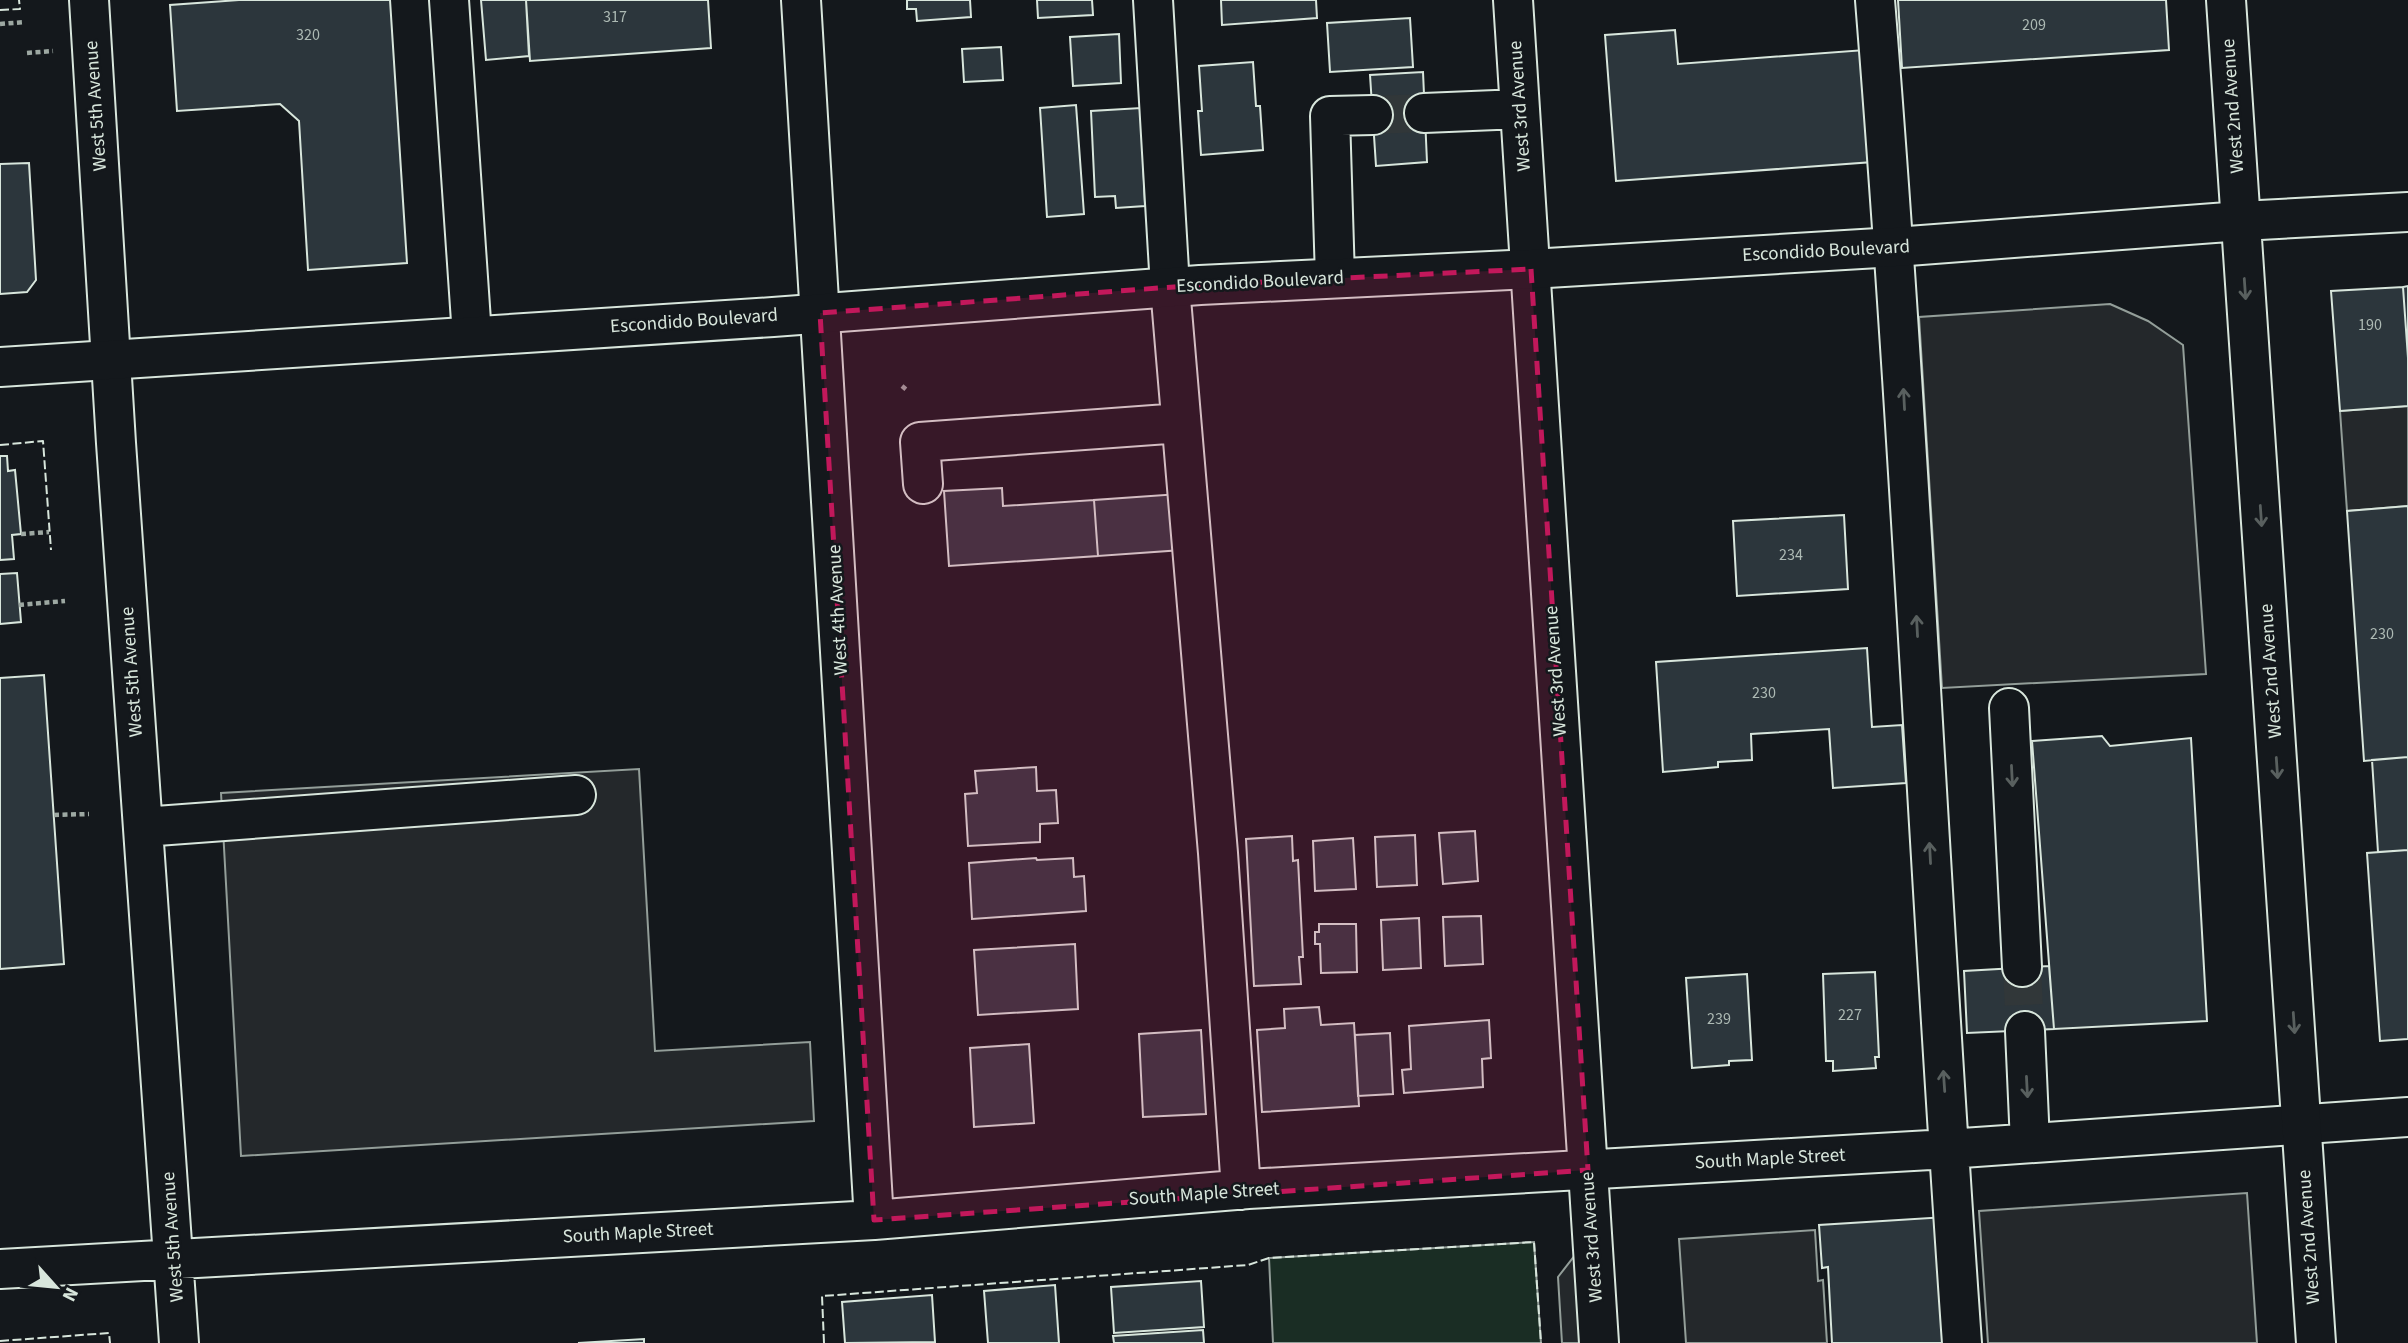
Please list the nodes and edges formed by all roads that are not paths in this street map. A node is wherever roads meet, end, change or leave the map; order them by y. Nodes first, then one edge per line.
1 (89, 0) edge
2 (449, 0) edge
3 (801, 0) edge
4 (1153, 0) edge
5 (1513, 0) edge
6 (1875, 0) edge
7 (2226, 0) edge
8 (1521, 109) junction
9 (1424, 113) tunnel mouth
10 (1373, 115) tunnel mouth
11 (2408, 212) edge
12 (2241, 221) junction
13 (1895, 247) junction
14 (1531, 269) junction
15 (1335, 278) junction
16 (1170, 287) junction
17 (820, 313) junction
18 (472, 336) junction
19 (112, 359) junction
20 (0, 367) edge
21 (1181, 423) junction
22 (923, 484) dead end
23 (2009, 708) dead end
24 (576, 795) dead end
25 (144, 827) junction
26 (2022, 967) tunnel mouth
27 (2025, 1031) tunnel mouth
28 (2408, 1117) edge
29 (2301, 1125) junction
30 (2030, 1143) junction
31 (1948, 1149) junction
32 (1588, 1170) junction
33 (1241, 1190) junction
34 (874, 1220) junction
35 (174, 1259) junction
36 (0, 1269) edge
37 (179, 1343) edge
38 (1599, 1343) edge
39 (1962, 1343) edge
40 (2316, 1343) edge

1 - 19 street, West 5th Avenue
2 - 18 street
3 - 17 street, West 4th Avenue
4 - 16 street
5 - 8 street, West 3rd Avenue
6 - 13 street
7 - 12 street, West 2nd Avenue
8 - 9 street
8 - 14 street, West 3rd Avenue
10 - 15 street
11 - 12 street, Escondido Boulevard
12 - 13 street, Escondido Boulevard
12 -> 29 street, West 2nd Avenue
13 - 14 street, Escondido Boulevard
31 -> 13 street
14 - 15 street, Escondido Boulevard
14 - 32 street, West 3rd Avenue
15 - 16 street, Escondido Boulevard
16 - 17 street, Escondido Boulevard
16 - 21 street
17 - 18 street, Escondido Boulevard
17 - 34 street, West 4th Avenue
18 - 19 street, Escondido Boulevard
19 - 20 street, Escondido Boulevard
19 - 25 street, West 5th Avenue
21 - 22 street
21 - 33 street
23 -> 26 street
24 - 25 street
25 - 35 street, West 5th Avenue
27 -> 30 street
28 - 29 street, South Maple Street
29 - 30 street, South Maple Street
29 - 40 street, West 2nd Avenue
30 - 31 street, South Maple Street
31 - 32 street, South Maple Street
31 - 39 street
32 - 33 street, South Maple Street
32 - 38 street, West 3rd Avenue
33 - 34 street, South Maple Street
34 - 35 street, South Maple Street
35 - 36 street, South Maple Street
35 - 37 street, West 5th Avenue

